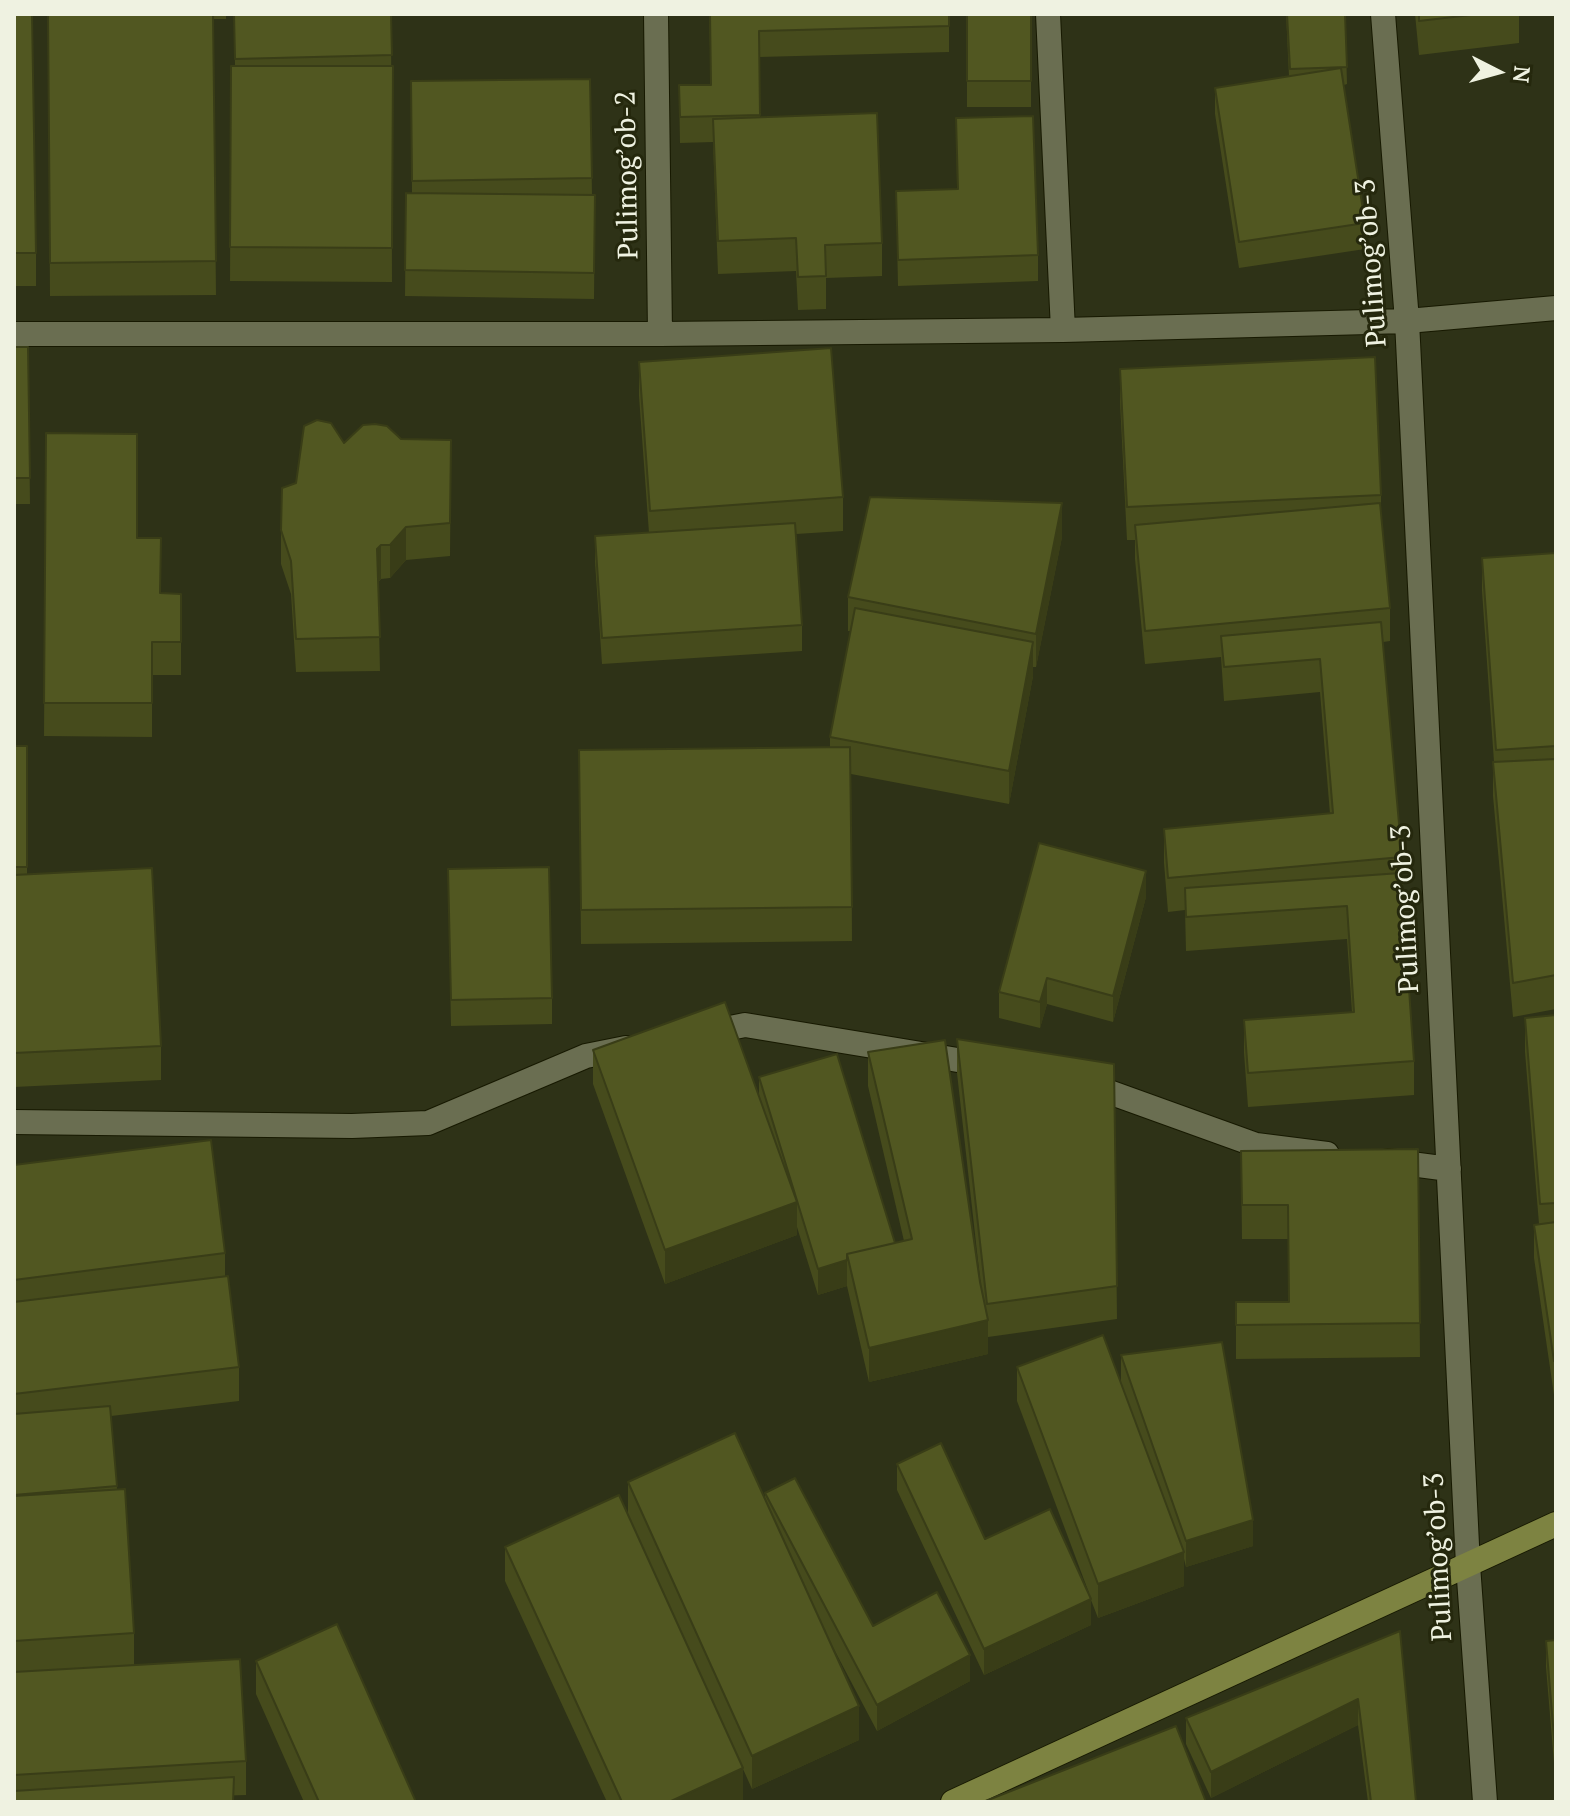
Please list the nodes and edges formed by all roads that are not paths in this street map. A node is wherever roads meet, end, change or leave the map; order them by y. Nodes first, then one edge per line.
1 (656, 14) edge
2 (1048, 14) edge
3 (1383, 14) edge
4 (1556, 308) edge
5 (1407, 321) junction
6 (1063, 330) junction
7 (14, 334) edge
8 (660, 334) junction
9 (688, 1036) edge
10 (644, 1045) edge
11 (1016, 1070) edge
12 (1058, 1078) edge
13 (14, 1122) edge
14 (1449, 1169) junction
15 (1556, 1524) edge
16 (1468, 1565) junction
17 (953, 1802) edge
18 (1485, 1802) edge

1 - 8 street, Pulimog’ob-2
2 - 6 street
3 - 5 street, Pulimog’ob-3
4 - 5 street
5 - 6 street
5 - 14 street, Pulimog’ob-3
6 - 8 street
7 - 8 street
9 - 11 street
10 - 13 street
12 - 14 street
14 - 16 street, Pulimog’ob-3
15 - 16 main road
16 - 17 main road
16 - 18 street, Pulimog’ob-3

